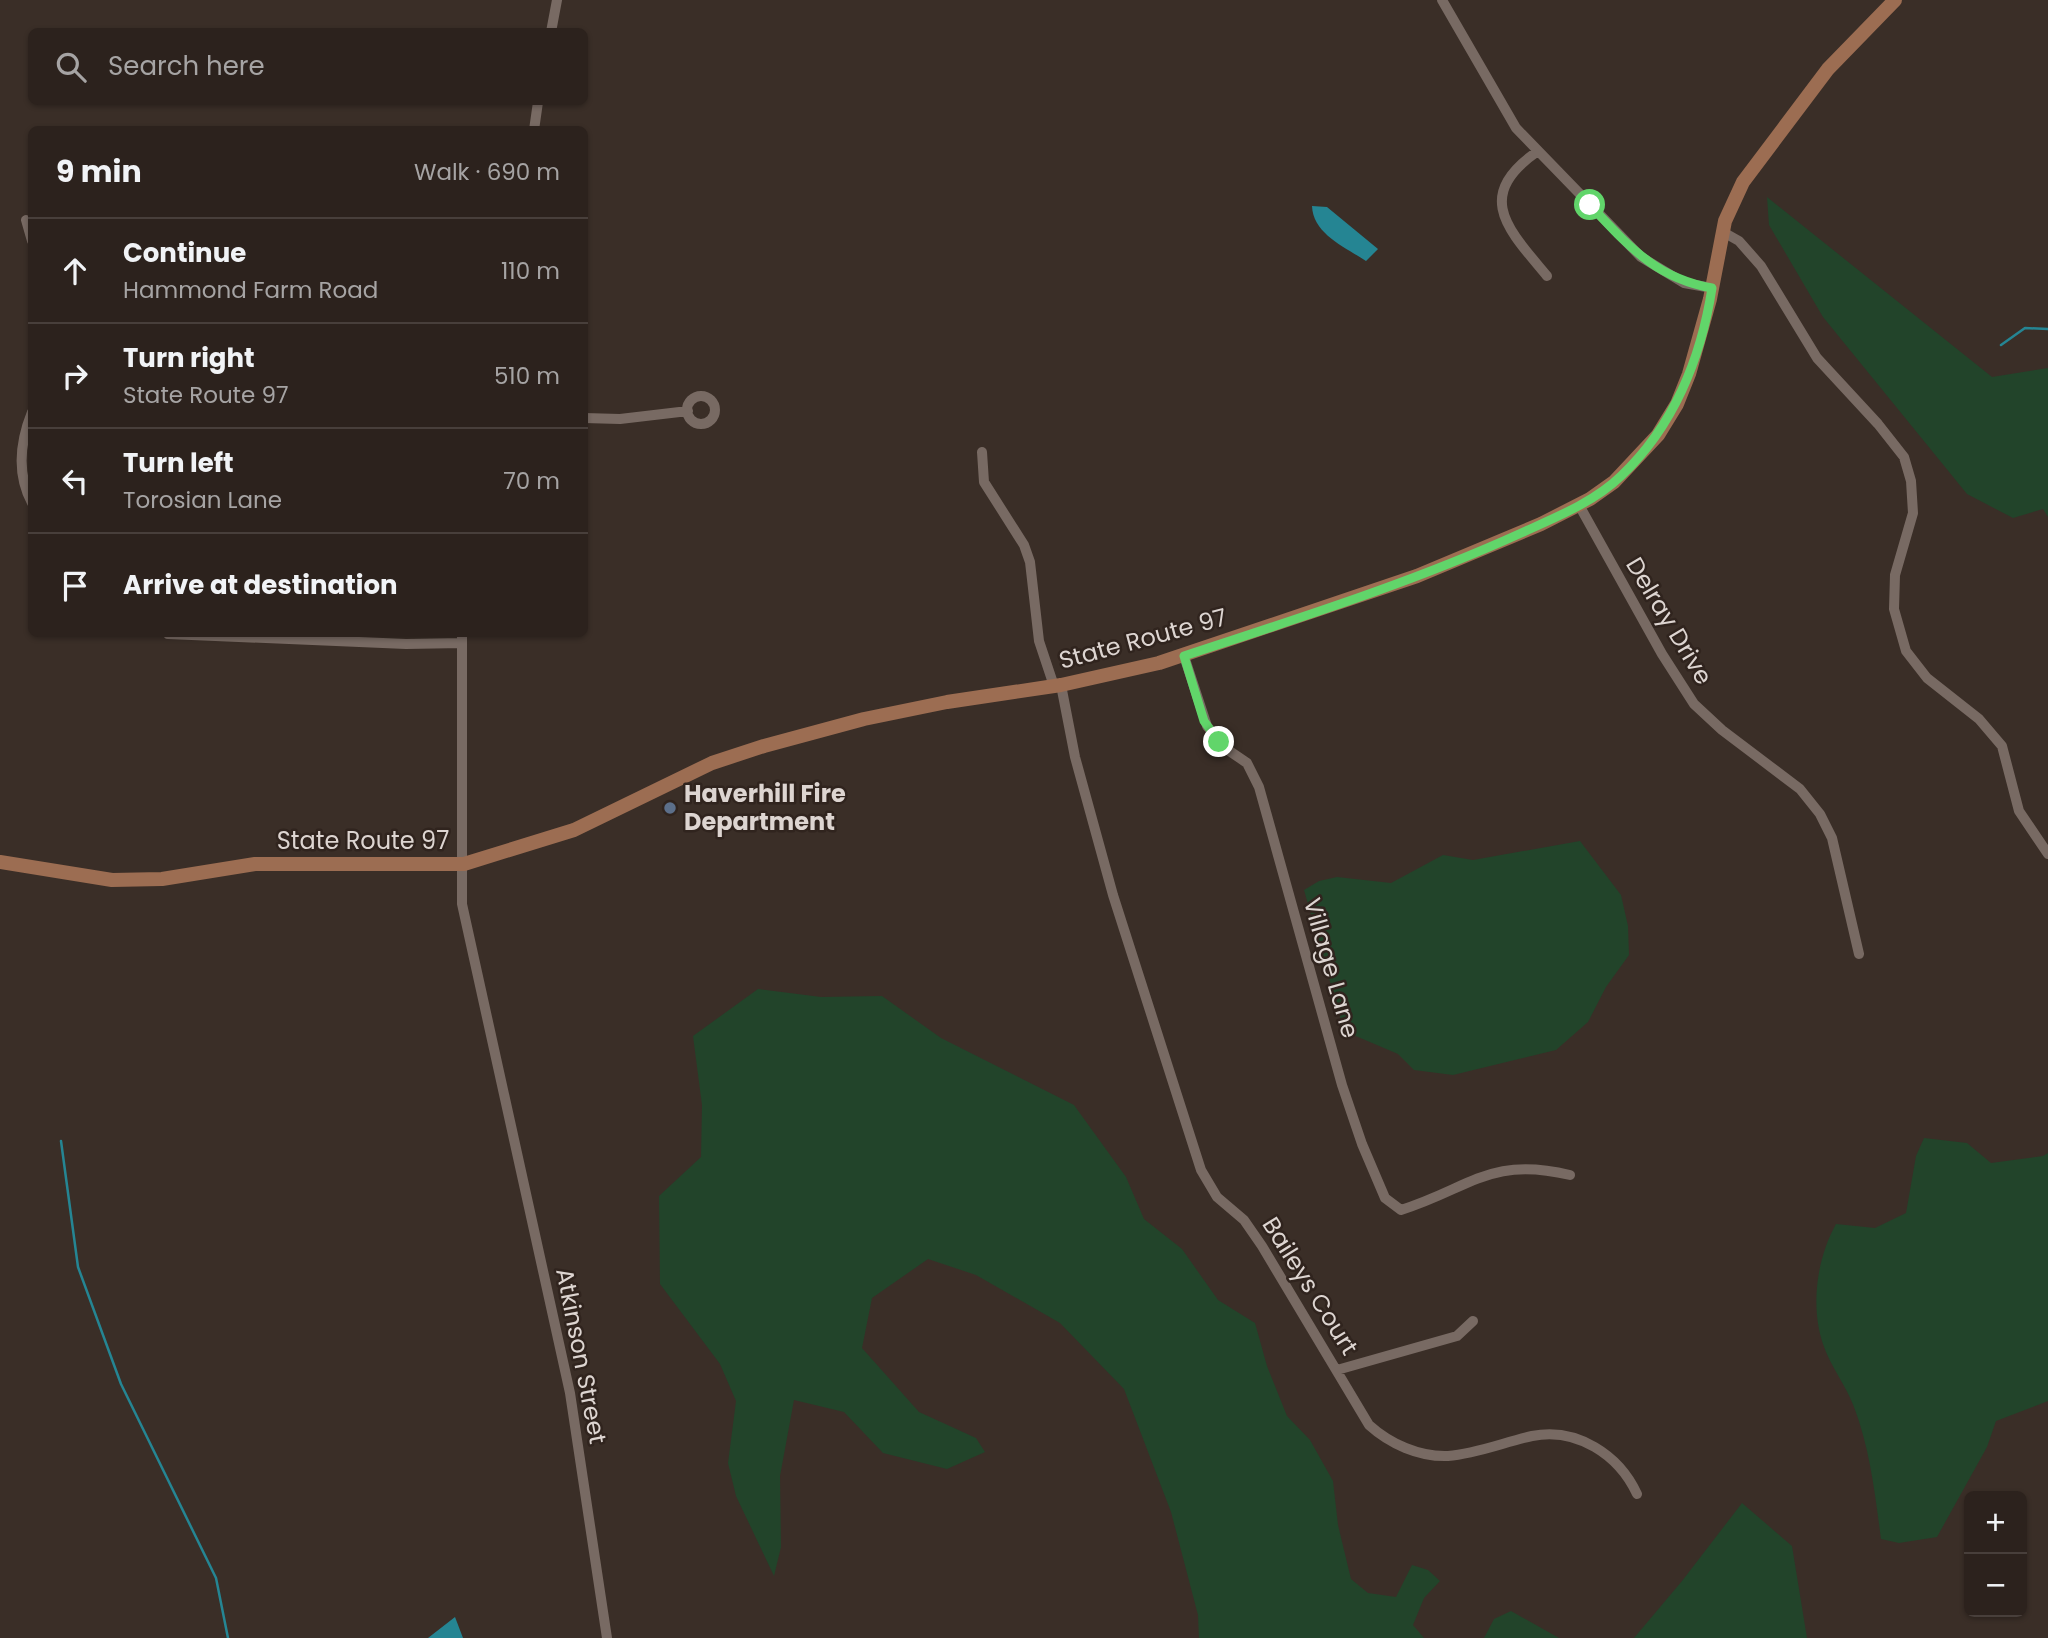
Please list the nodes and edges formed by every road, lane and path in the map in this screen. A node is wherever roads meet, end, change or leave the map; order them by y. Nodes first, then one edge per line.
1 (557, 0) edge
2 (1442, 0) edge
3 (1895, 0) edge
4 (552, 28) edge
5 (538, 105) edge
6 (535, 126) edge
7 (1538, 151) junction
8 (26, 220) dead end
9 (28, 227) edge
10 (1723, 233) junction
11 (1547, 276) dead end
12 (1712, 288) junction
13 (688, 411) dead end
14 (588, 418) edge
15 (28, 427) edge
16 (982, 452) dead end
17 (28, 496) edge
18 (1579, 505) junction
19 (238, 637) edge
20 (462, 638) edge
21 (1184, 656) junction
22 (1058, 686) junction
23 (2048, 854) edge
24 (0, 862) edge
25 (464, 864) junction
26 (1858, 954) dead end
27 (1570, 1175) dead end
28 (1473, 1321) dead end
29 (1338, 1370) junction
30 (1637, 1494) dead end
31 (607, 1638) edge

1 - 4 street
2 - 7 street
3 - 10 main road, State Route 97
5 - 6 street
7 - 11 street
7 - 12 street
8 - 9 street
10 - 12 main road, State Route 97
10 - 23 street
12 - 18 main road, State Route 97
13 - 14 street
15 - 17 street
16 - 22 street, Baileys Court
18 - 21 main road, State Route 97
18 - 26 street, Delray Drive
19 - 20 street
20 - 25 street, Atkinson Street
21 - 22 main road, State Route 97
21 - 27 street, Village Lane
22 - 25 main road, State Route 97
22 - 29 street, Baileys Court
24 - 25 main road, State Route 97
25 - 31 street, Atkinson Street
28 - 29 street
29 - 30 street, Baileys Court

